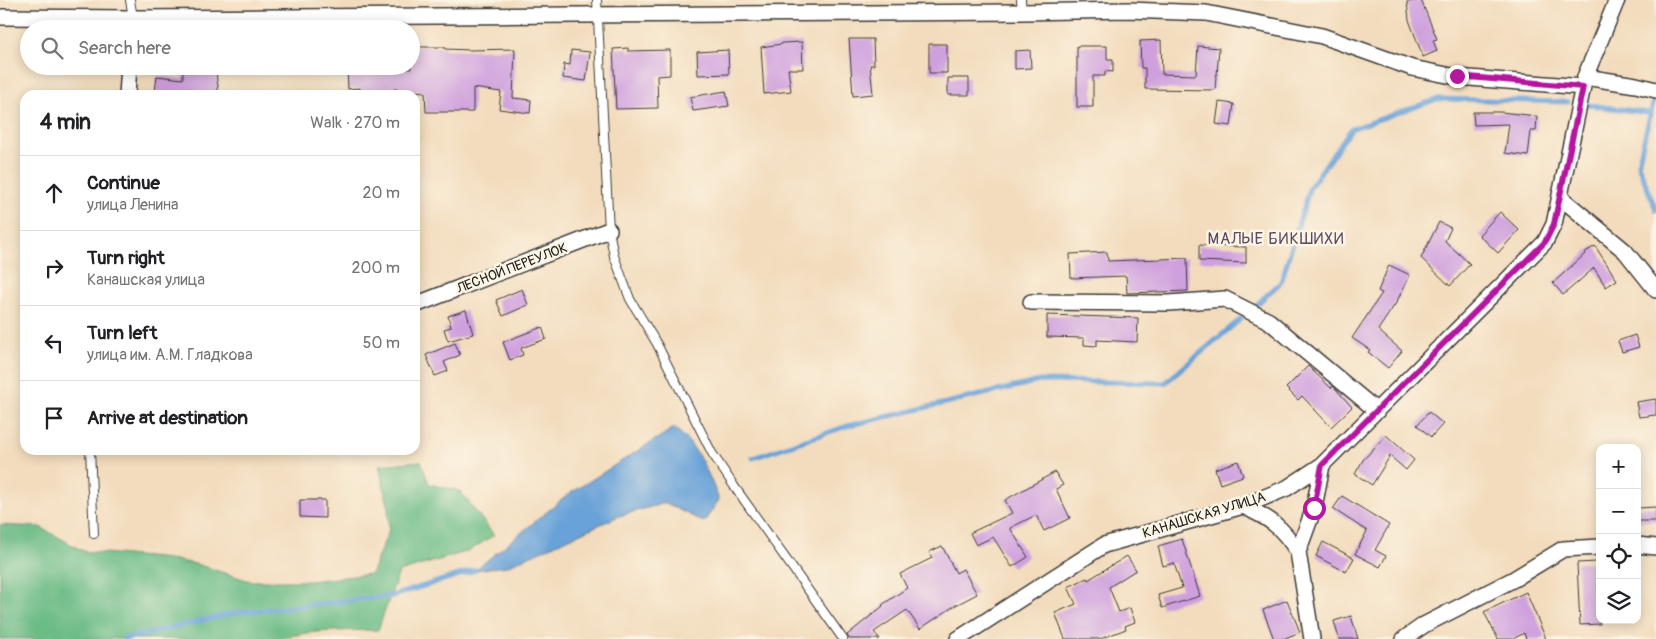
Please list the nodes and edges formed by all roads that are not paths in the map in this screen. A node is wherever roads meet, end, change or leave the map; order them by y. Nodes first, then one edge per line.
1 (130, 0) edge
2 (1617, 0) edge
3 (1022, 6) edge
4 (598, 7) edge
5 (0, 17) edge
6 (66, 20) edge
7 (132, 20) edge
8 (219, 20) edge
9 (128, 75) edge
10 (1584, 82) junction
11 (127, 90) edge
12 (1656, 90) edge
13 (1560, 197) junction
14 (609, 230) junction
15 (1656, 290) edge
16 (1031, 302) dead end
17 (420, 303) edge
18 (1376, 411) junction
19 (90, 455) edge
20 (1322, 465) junction
21 (1243, 506) junction
22 (94, 534) dead end
23 (1641, 545) edge
24 (1656, 546) edge
25 (1596, 547) edge
26 (1298, 552) junction
27 (843, 639) edge
28 (958, 639) edge
29 (1312, 639) edge
30 (1404, 639) edge

1 - 7 lane
2 - 10 street, КАНАШСКАЯ УЛИЦА
3 - 4 street
3 - 10 street
4 - 8 street
4 - 14 lane
5 - 6 street
9 - 11 street
10 - 12 street
10 - 13 street, КАНАШСКАЯ УЛИЦА
13 - 15 street
13 - 18 street, КАНАШСКАЯ УЛИЦА
14 - 17 street, ЛЕСНОЙ ПЕРЕУЛОК
14 - 27 lane
16 - 18 street
18 - 20 street, КАНАШСКАЯ УЛИЦА
19 - 22 lane
20 - 21 street, КАНАШСКАЯ УЛИЦА
20 - 26 street
21 - 26 street
21 - 28 street, КАНАШСКАЯ УЛИЦА
23 - 24 street
25 - 30 street
26 - 29 street

